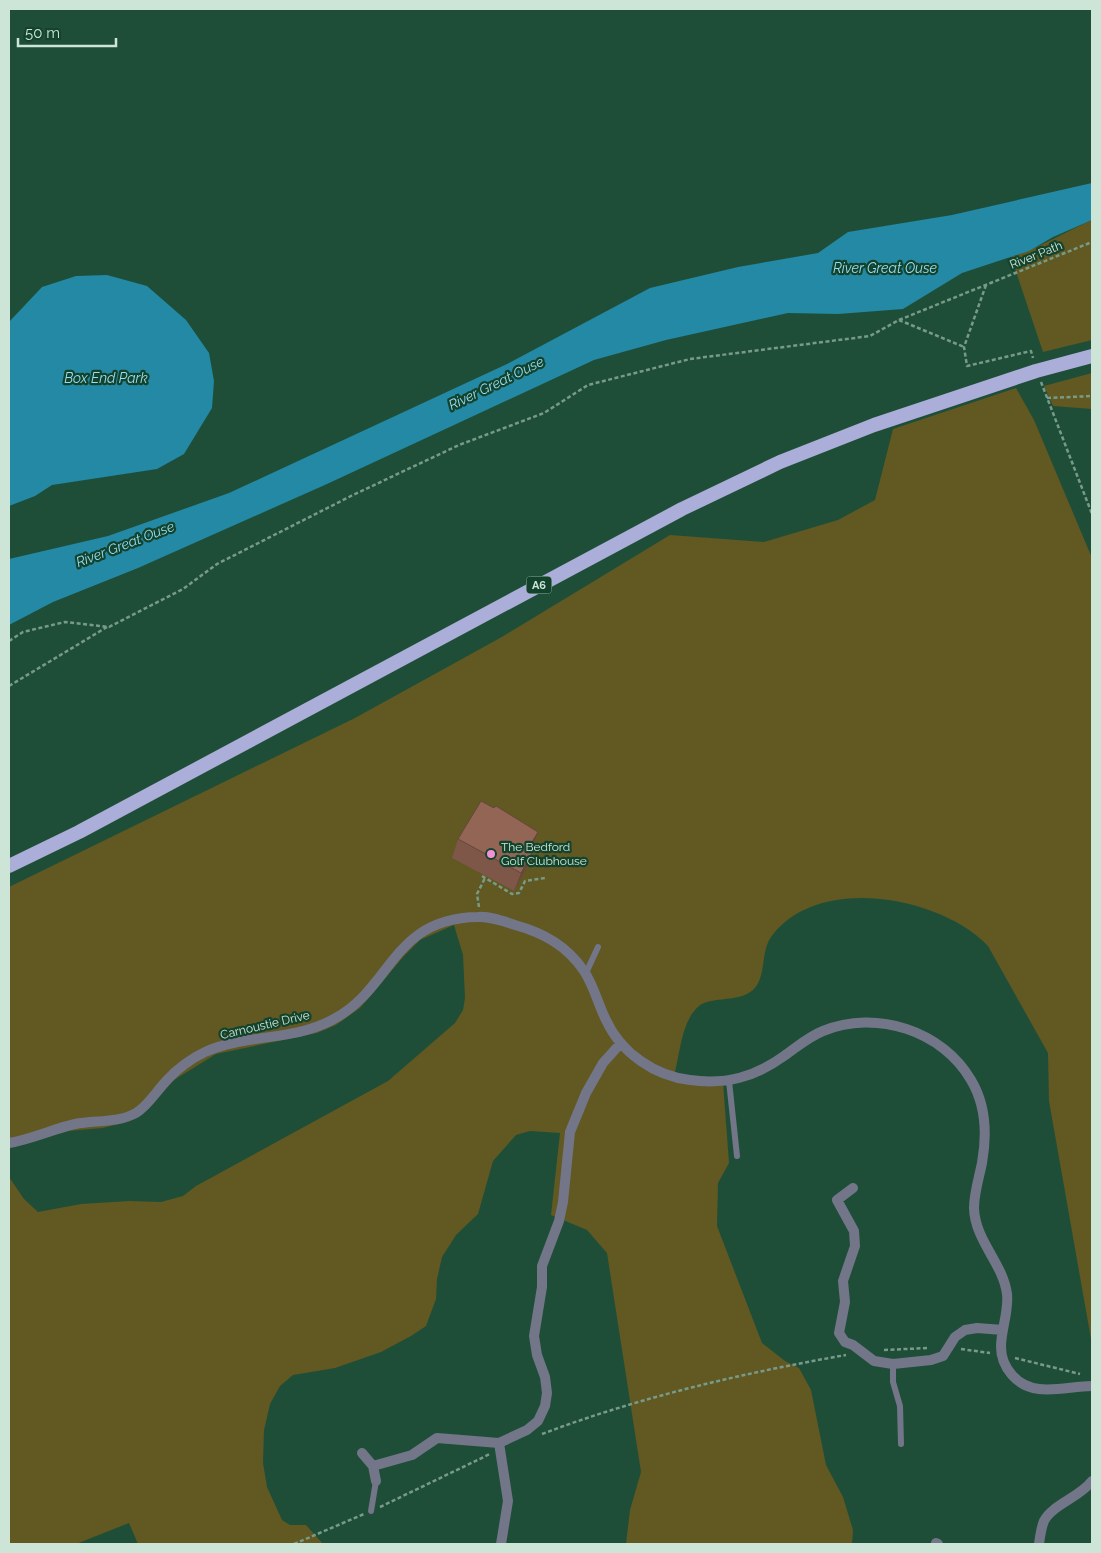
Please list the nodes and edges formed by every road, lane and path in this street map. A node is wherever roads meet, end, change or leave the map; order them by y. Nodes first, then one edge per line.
1 (1092, 242) edge
2 (986, 285) junction
3 (899, 320) junction
4 (964, 347) junction
5 (1092, 356) edge
6 (1036, 371) junction
7 (1092, 396) edge
8 (1047, 398) junction
9 (1092, 514) edge
10 (108, 627) junction
11 (9, 641) edge
12 (9, 686) edge
13 (9, 866) edge
14 (545, 878) dead end
15 (480, 916) junction
16 (598, 948) dead end
17 (586, 973) junction
18 (621, 1043) junction
19 (729, 1081) junction
20 (9, 1143) edge
21 (737, 1156) dead end
22 (853, 1188) dead end
23 (1003, 1330) junction
24 (949, 1348) junction
25 (864, 1352) junction
26 (1001, 1354) junction
27 (893, 1364) junction
28 (1083, 1375) dead end
29 (1092, 1386) edge
30 (540, 1434) dead end
31 (900, 1444) dead end
32 (500, 1446) junction
33 (362, 1453) dead end
34 (373, 1466) junction
35 (376, 1481) joint
36 (1092, 1482) edge
37 (371, 1511) junction
38 (294, 1544) edge
39 (501, 1544) edge
40 (1039, 1544) edge

1 - 2 path, River Path
2 - 3 path, River Path
2 - 4 path
3 - 4 path
3 - 10 path, River Path
4 - 6 path
5 - 6 highway, A6
6 - 8 path
6 - 13 highway, A6
7 - 8 path
8 - 9 path
10 - 11 path
10 - 12 path, River Path
14 - 15 path
15 - 17 street, Carnoustie Drive
15 - 20 street, Carnoustie Drive
16 - 17 lane
17 - 18 street, Carnoustie Drive
18 - 19 street, Carnoustie Drive
18 - 32 street
19 - 21 lane
19 - 23 street, Carnoustie Drive
22 - 25 street
23 - 24 street
23 - 26 street, Carnoustie Drive
24 - 25 path
24 - 26 path
24 - 27 street
25 - 27 street
25 - 30 path
26 - 28 path
26 - 29 street
27 - 31 lane
32 - 34 street
32 - 37 path
32 - 39 street
33 - 34 street
34 - 35 street
35 - 37 lane
36 - 40 street
37 - 38 path

